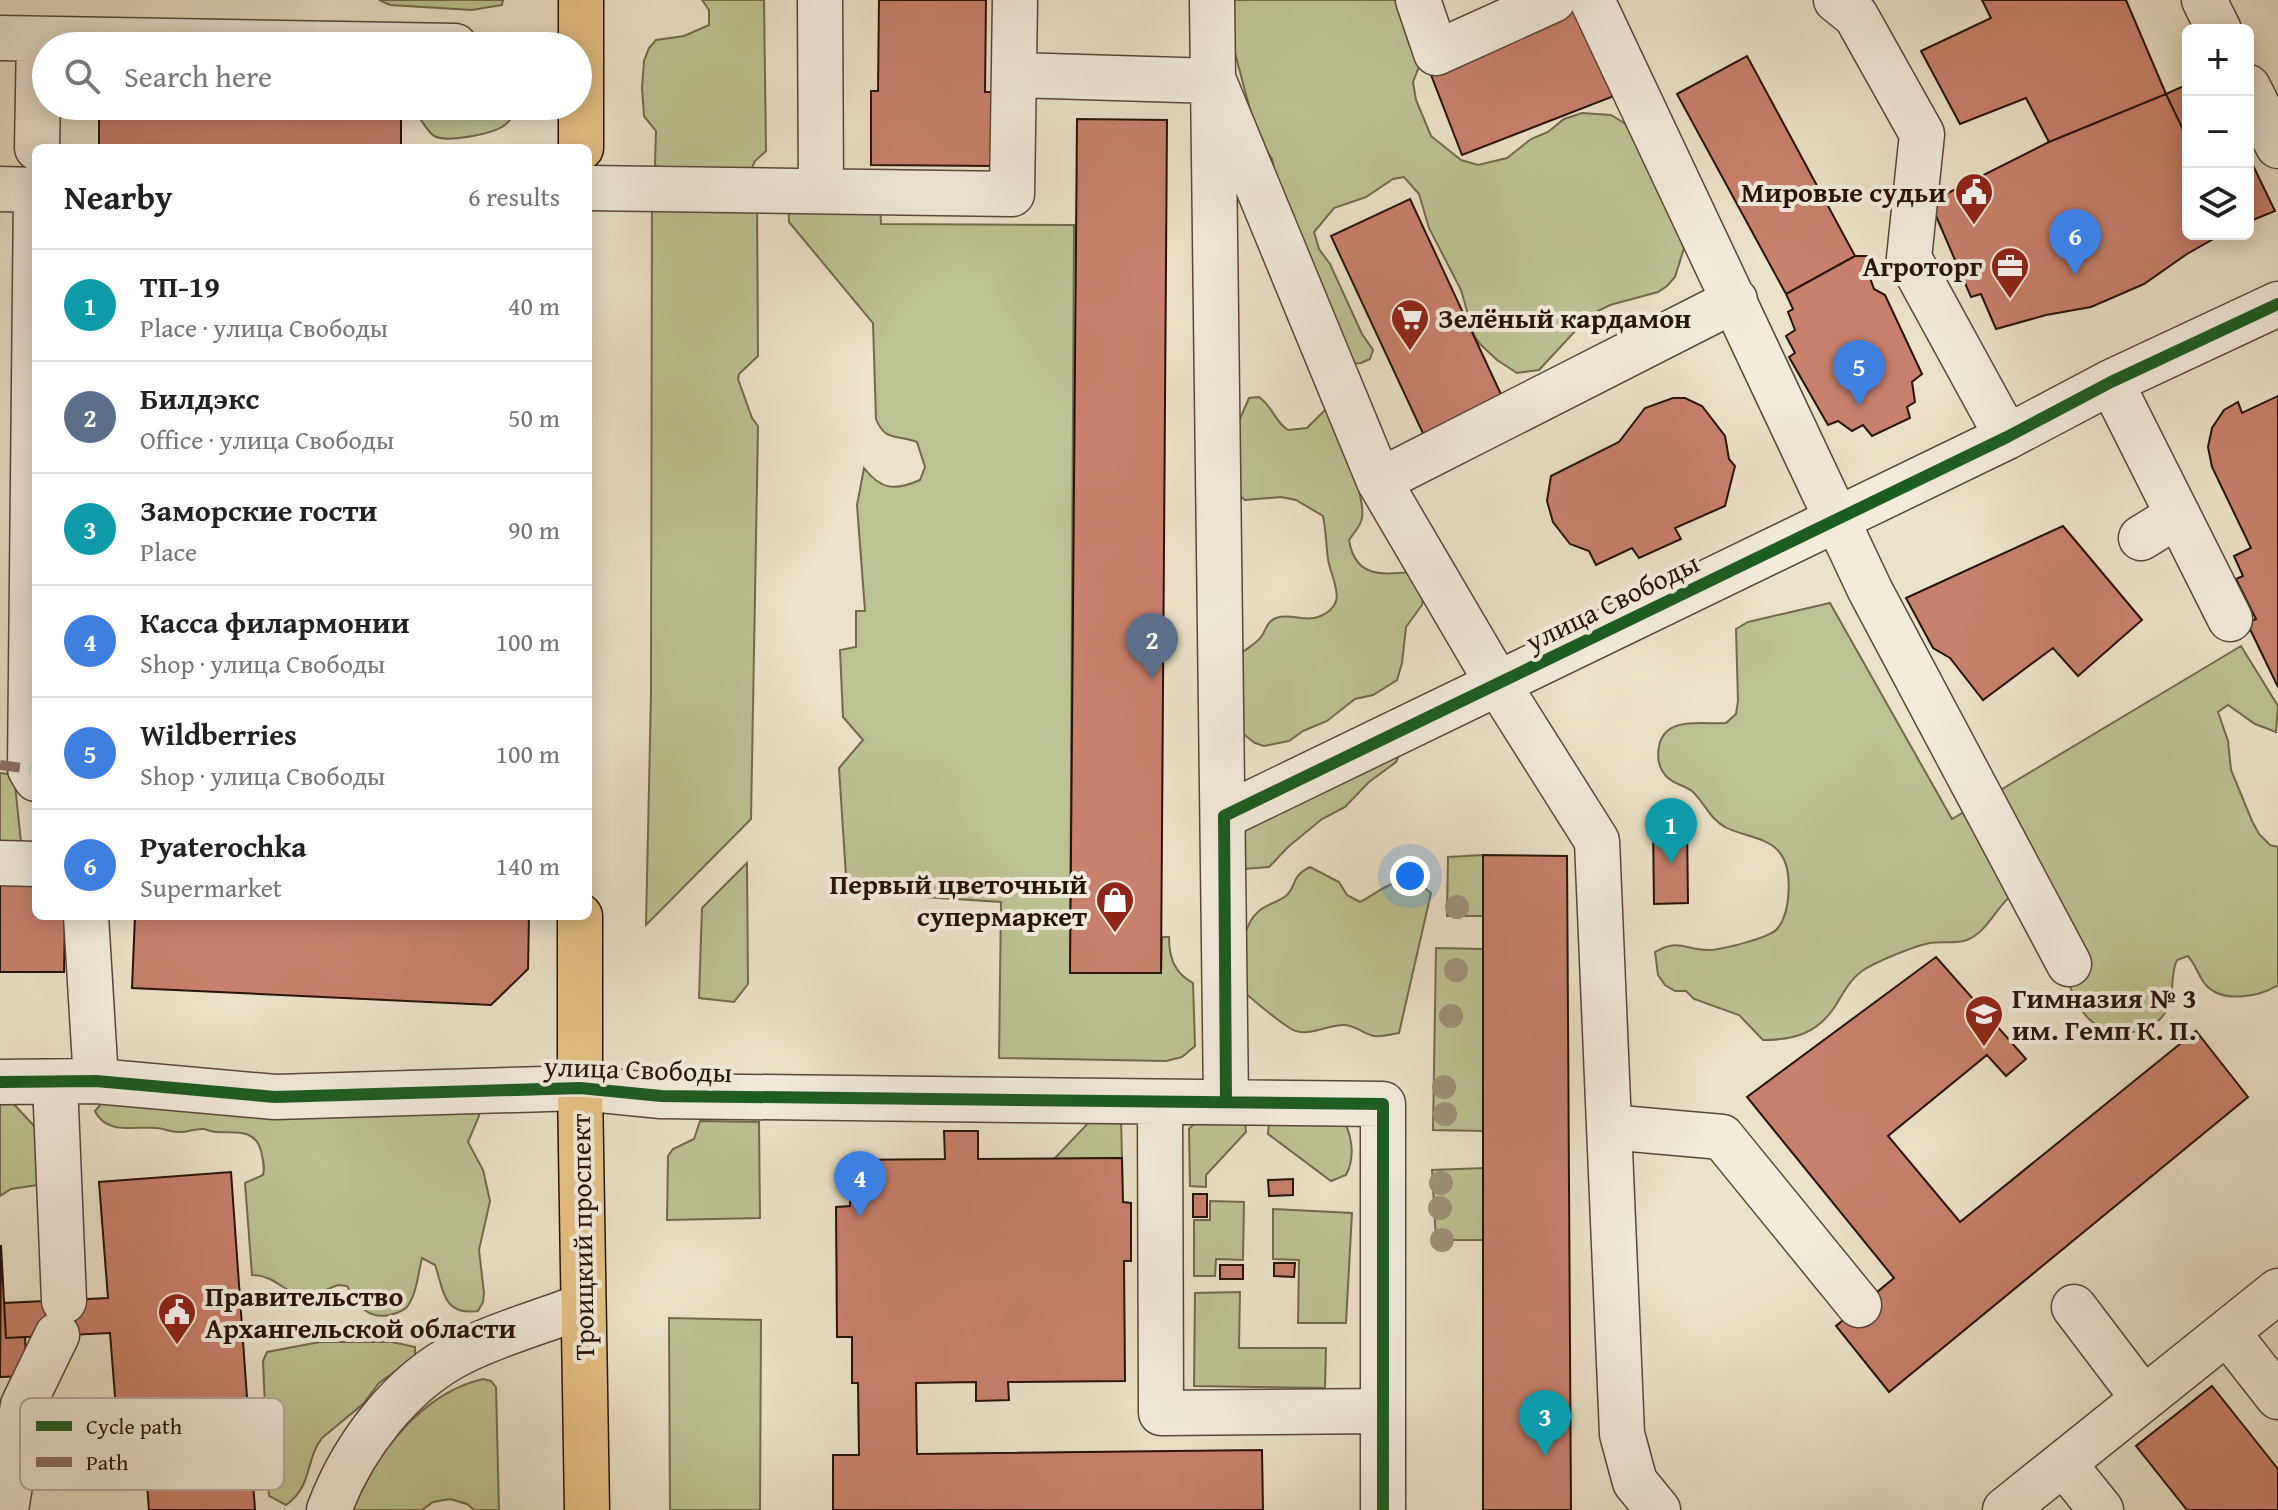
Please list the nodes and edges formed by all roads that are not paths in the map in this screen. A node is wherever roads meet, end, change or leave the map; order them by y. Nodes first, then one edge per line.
1 (581, 0) edge
2 (820, 0) edge
3 (1015, 0) edge
4 (1212, 0) edge
5 (1418, 0) edge
6 (1553, 0) edge
7 (1592, 0) edge
8 (1836, 0) edge
9 (2204, 0) edge
10 (2216, 24) edge
11 (580, 32) edge
12 (19, 38) edge
13 (1014, 75) junction
14 (1214, 81) junction
15 (2253, 96) edge
16 (32, 117) edge
17 (32, 120) edge
18 (581, 120) edge
19 (36, 144) edge
20 (581, 144) edge
21 (2278, 146) edge
22 (592, 188) edge
23 (0, 189) edge
24 (32, 191) edge
25 (821, 191) junction
26 (32, 261) edge
27 (1735, 300) junction
28 (2278, 304) edge
29 (2111, 382) junction
30 (23, 420) edge
31 (2007, 437) junction
32 (1379, 481) junction
33 (2178, 515) junction
34 (1837, 519) junction
35 (2141, 538) dead end
36 (2230, 619) dead end
37 (1498, 684) junction
38 (32, 708) edge
39 (1224, 816) junction
40 (0, 863) edge
41 (32, 864) edge
42 (86, 920) edge
43 (580, 920) edge
44 (2069, 964) dead end
45 (0, 1082) edge
46 (75, 1082) junction
47 (580, 1088) junction
48 (1160, 1102) junction
49 (1226, 1102) junction
50 (1609, 1127) junction
51 (2278, 1291) edge
52 (1859, 1305) dead end
53 (583, 1306) junction
54 (2074, 1307) dead end
55 (2227, 1332) junction
56 (2278, 1397) edge
57 (2143, 1398) junction
58 (11, 1406) edge
59 (1383, 1411) junction
60 (2064, 1464) junction
61 (6, 1510) edge
62 (329, 1510) edge
63 (587, 1510) edge
64 (1383, 1510) edge
65 (1658, 1510) edge
66 (2005, 1510) edge
67 (2101, 1510) edge

1 - 11 main road
2 - 25 street
3 - 13 street
4 - 14 street
5 - 6 street
7 - 27 street
8 - 31 street
9 - 10 street
12 - 16 street
13 - 14 street
13 - 25 street
14 - 32 street
14 - 39 street
15 - 21 street
17 - 19 street
18 - 20 main road
22 - 25 street
23 - 24 street
26 - 30 street
27 - 32 street
27 - 34 street
28 - 29 street, улица Свободы
29 - 31 street, улица Свободы
29 - 33 street
30 - 38 street
31 - 34 street, улица Свободы
32 - 37 street
33 - 35 street
33 - 36 street
34 - 37 street, улица Свободы
34 - 44 street
37 - 39 street, улица Свободы
37 - 50 street
39 - 49 street
40 - 41 street
42 - 46 street
43 - 47 main road, Троицкий проспект
45 - 46 street, улица Свободы
46 - 47 street, улица Свободы
46 - 58 street
47 - 48 street, улица Свободы
47 - 53 main road, Троицкий проспект
48 - 49 street, улица Свободы
48 - 59 street
49 - 59 street, улица Свободы
50 - 52 street
50 - 65 street
51 - 55 street
53 - 62 street
53 - 63 main road, Троицкий проспект
54 - 57 street
55 - 56 street
55 - 57 street
57 - 60 street
58 - 61 street
59 - 64 street
60 - 66 street
60 - 67 street

